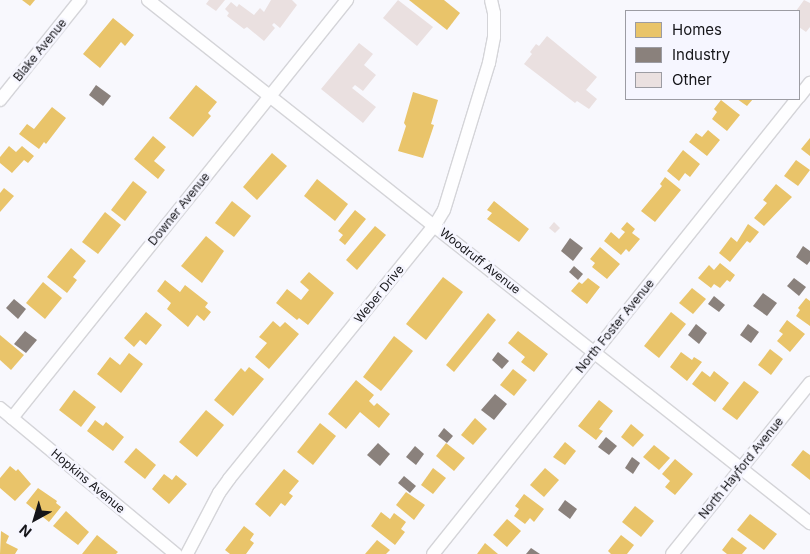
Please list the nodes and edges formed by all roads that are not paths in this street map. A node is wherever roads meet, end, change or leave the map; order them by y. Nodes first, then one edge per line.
1 (80, 0) edge
2 (148, 0) edge
3 (347, 0) edge
4 (491, 0) edge
5 (810, 82) edge
6 (800, 95) edge
7 (270, 96) junction
8 (0, 100) edge
9 (796, 100) edge
10 (435, 225) junction
11 (595, 352) junction
12 (810, 382) edge
13 (0, 408) edge
14 (12, 418) junction
15 (742, 468) junction
16 (810, 523) edge
17 (176, 554) edge
18 (187, 554) edge
19 (433, 554) edge
20 (672, 554) edge

1 - 8 street, Blake Avenue
2 - 7 street, Woodruff Avenue
3 - 7 street, Downer Avenue
4 - 10 street, Weber Drive
5 - 6 street, North Foster Avenue
7 - 10 street, Woodruff Avenue
7 - 14 street, Downer Avenue
9 - 11 street, North Foster Avenue
10 - 11 street, Woodruff Avenue
10 - 18 street, Weber Drive
11 - 15 street, Woodruff Avenue
11 - 19 street, North Foster Avenue
12 - 15 street, North Hayford Avenue
13 - 14 street, Hopkins Avenue
14 - 17 street, Hopkins Avenue
15 - 16 street, Woodruff Avenue
15 - 20 street, North Hayford Avenue

